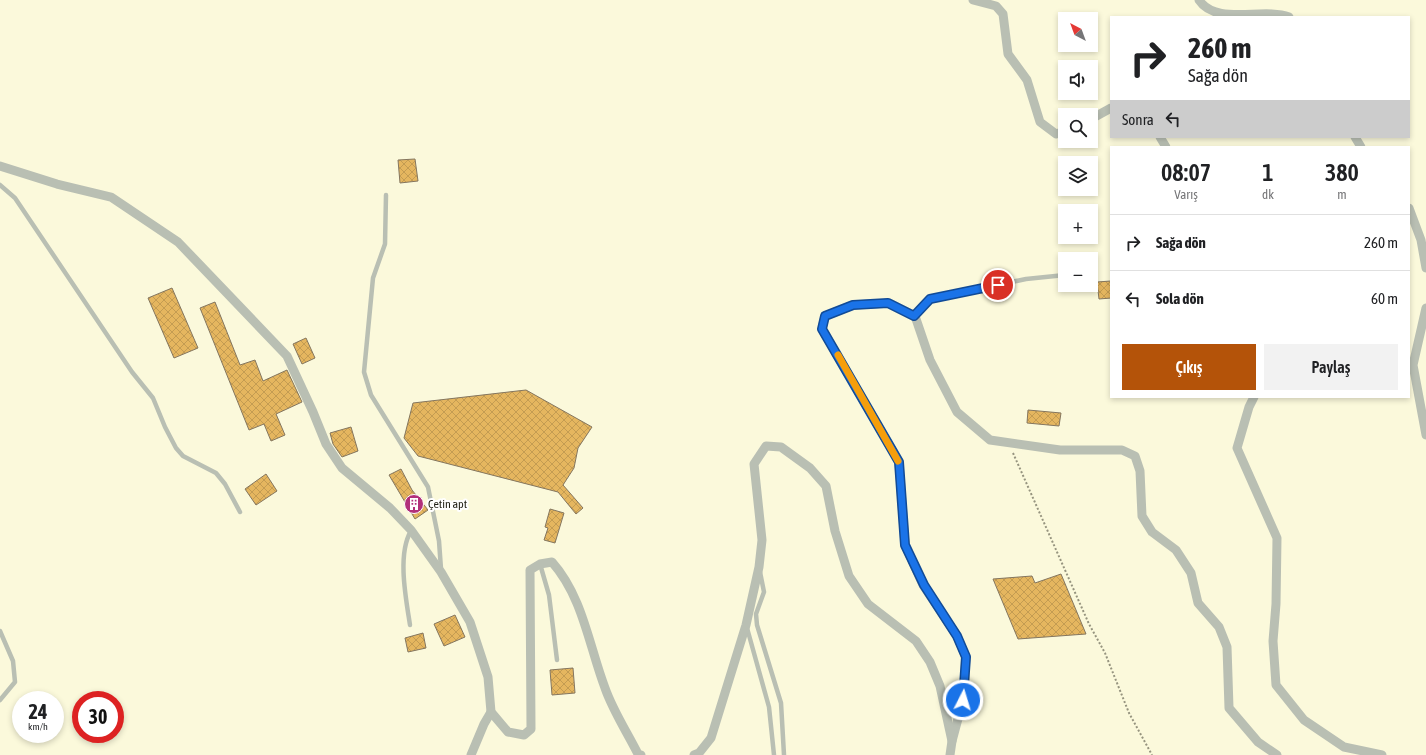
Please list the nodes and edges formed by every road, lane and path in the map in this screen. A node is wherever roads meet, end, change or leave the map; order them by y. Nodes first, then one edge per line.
1 (973, 0) edge
2 (1199, 0) edge
3 (1279, 16) edge
4 (1110, 109) edge
5 (1098, 115) edge
6 (1058, 133) edge
7 (0, 166) edge
8 (0, 185) edge
9 (386, 195) dead end
10 (1410, 211) edge
11 (1426, 268) edge
12 (1058, 276) edge
13 (1426, 308) edge
14 (914, 316) junction
15 (1254, 398) edge
16 (1426, 435) edge
17 (1009, 443) junction
18 (240, 512) dead end
19 (411, 530) junction
20 (540, 564) junction
21 (760, 567) junction
22 (441, 572) junction
23 (410, 625) dead end
24 (746, 625) junction
25 (0, 631) edge
26 (557, 660) dead end
27 (0, 700) edge
28 (491, 712) junction
29 (952, 741) junction
30 (471, 755) edge
31 (641, 755) edge
32 (694, 755) edge
33 (774, 755) edge
34 (784, 755) edge
35 (950, 755) edge
36 (1152, 755) edge
37 (1277, 755) edge
38 (1382, 755) edge

1 - 6 street
2 - 3 street
4 - 5 street
7 - 19 street
8 - 18 lane
9 - 22 lane
10 - 11 street
12 - 14 lane
13 - 16 street
14 - 17 street
14 - 29 street
15 - 38 street
17 - 36 path
17 - 37 street
19 - 22 street
19 - 23 lane
20 - 26 lane
20 - 28 street
20 - 31 street
21 - 24 street
21 - 29 street
21 - 34 lane
22 - 28 street
24 - 32 street
24 - 33 lane
25 - 27 lane
28 - 30 street
29 - 35 street

